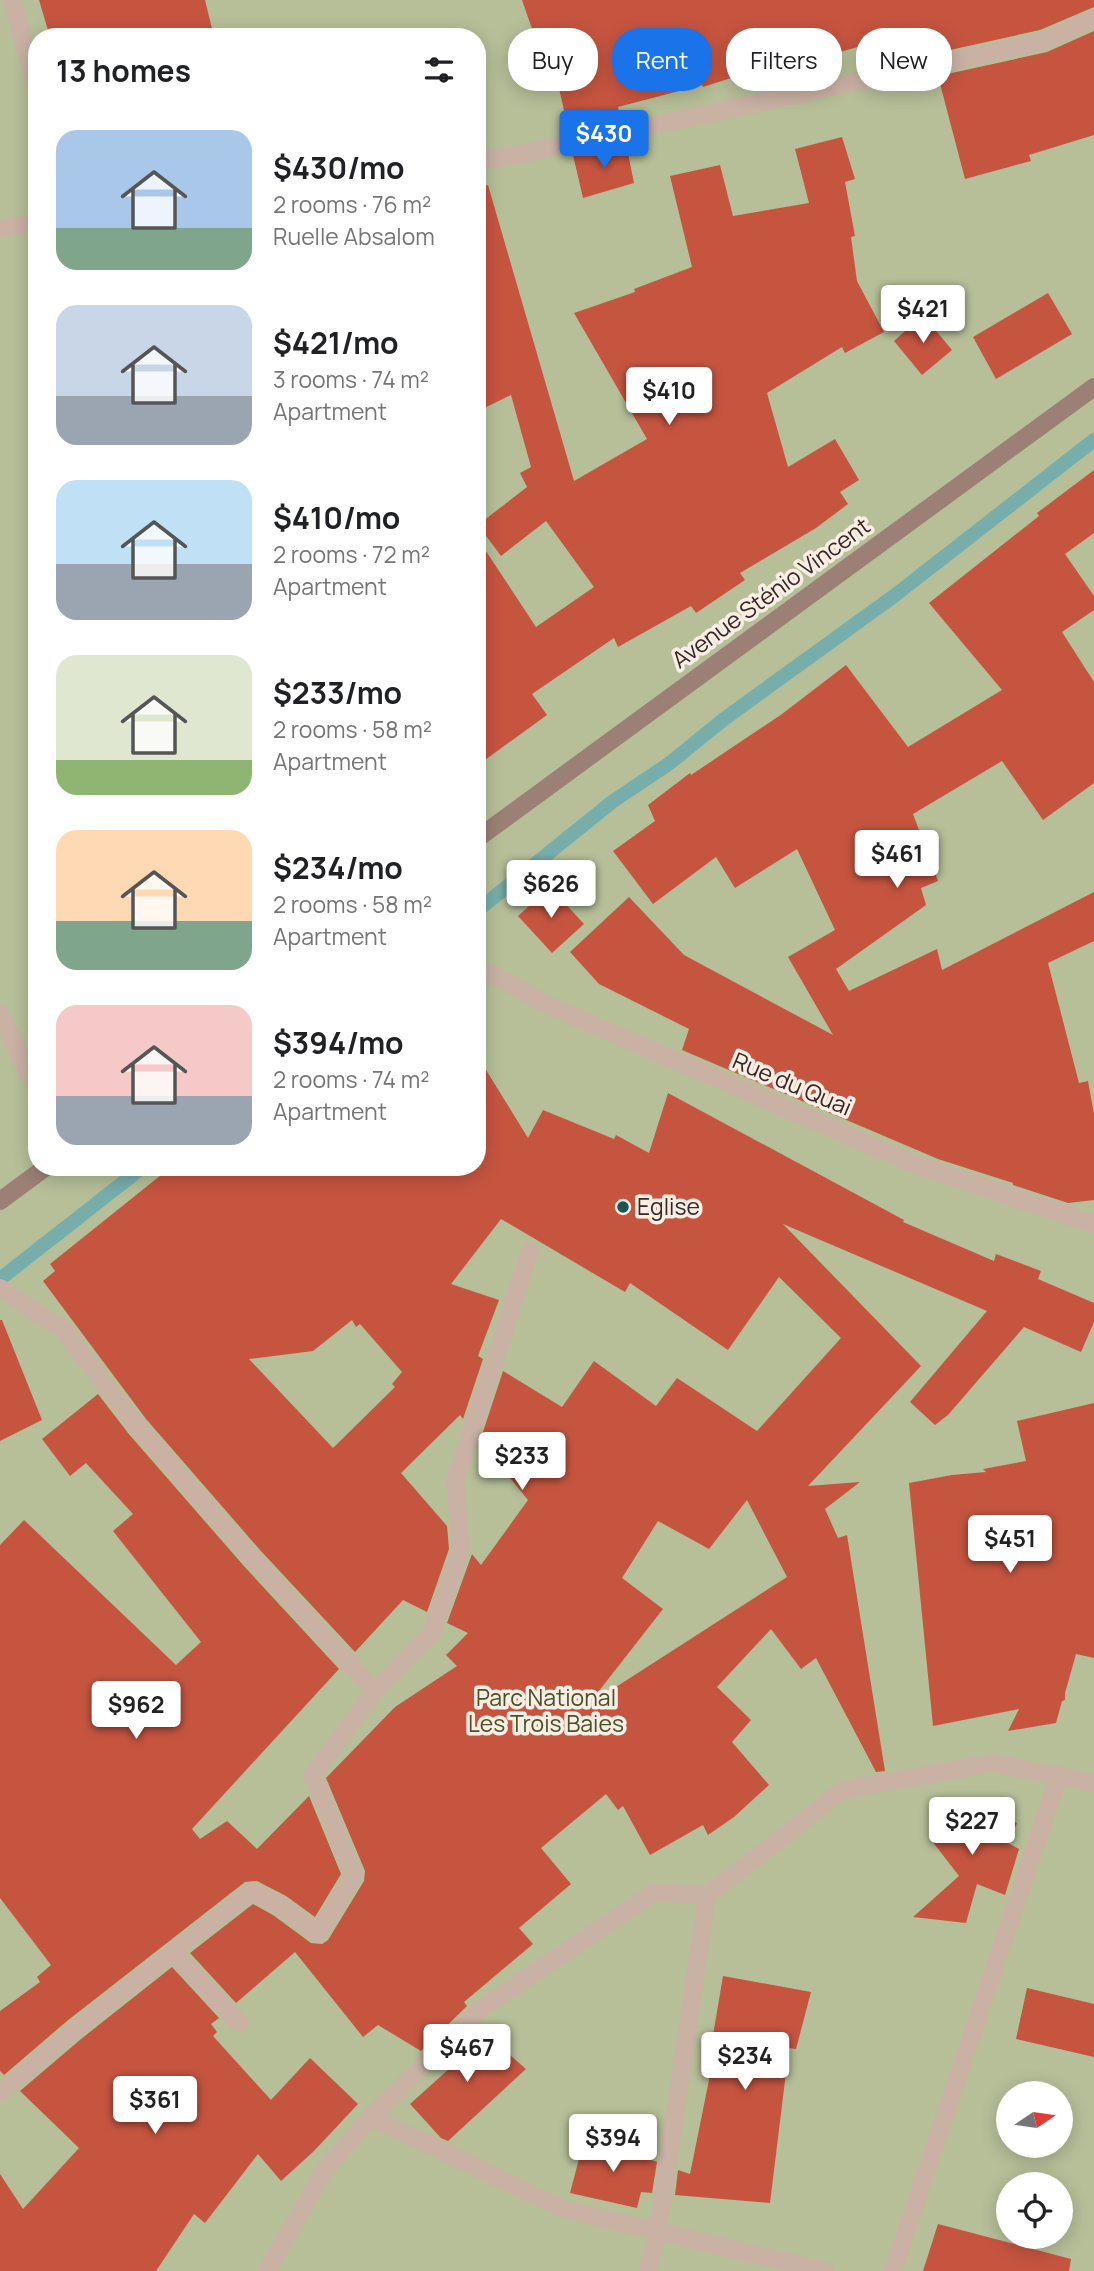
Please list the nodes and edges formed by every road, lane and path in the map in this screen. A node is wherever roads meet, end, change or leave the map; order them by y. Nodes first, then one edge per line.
1 (12, 0) edge
2 (1094, 18) edge
3 (28, 59) edge
4 (486, 160) edge
5 (28, 225) edge
6 (0, 228) edge
7 (1094, 387) edge
8 (486, 832) edge
9 (486, 973) edge
10 (0, 1014) edge
11 (28, 1072) edge
12 (34, 1176) edge
13 (0, 1201) edge
14 (1094, 1224) edge
15 (530, 1251) dead end
16 (0, 1288) edge
17 (374, 1690) junction
18 (1059, 1776) junction
19 (1094, 1783) edge
20 (707, 1896) junction
21 (173, 1952) junction
22 (240, 2024) dead end
23 (0, 2093) edge
24 (372, 2118) junction
25 (658, 2231) junction
26 (267, 2271) edge
27 (649, 2271) edge
28 (824, 2271) edge
29 (893, 2271) edge

1 - 3 street
2 - 4 street
5 - 6 street
7 - 8 main road, Avenue Sténio Vincent
9 - 14 street, Rue du Quai
10 - 11 street
12 - 13 main road
15 - 17 street
16 - 17 street
17 - 21 street
18 - 19 street
18 - 20 street
18 - 29 street
20 - 24 street
20 - 25 street
21 - 22 street
21 - 23 street
24 - 25 street
24 - 26 street
25 - 27 street
25 - 28 street

